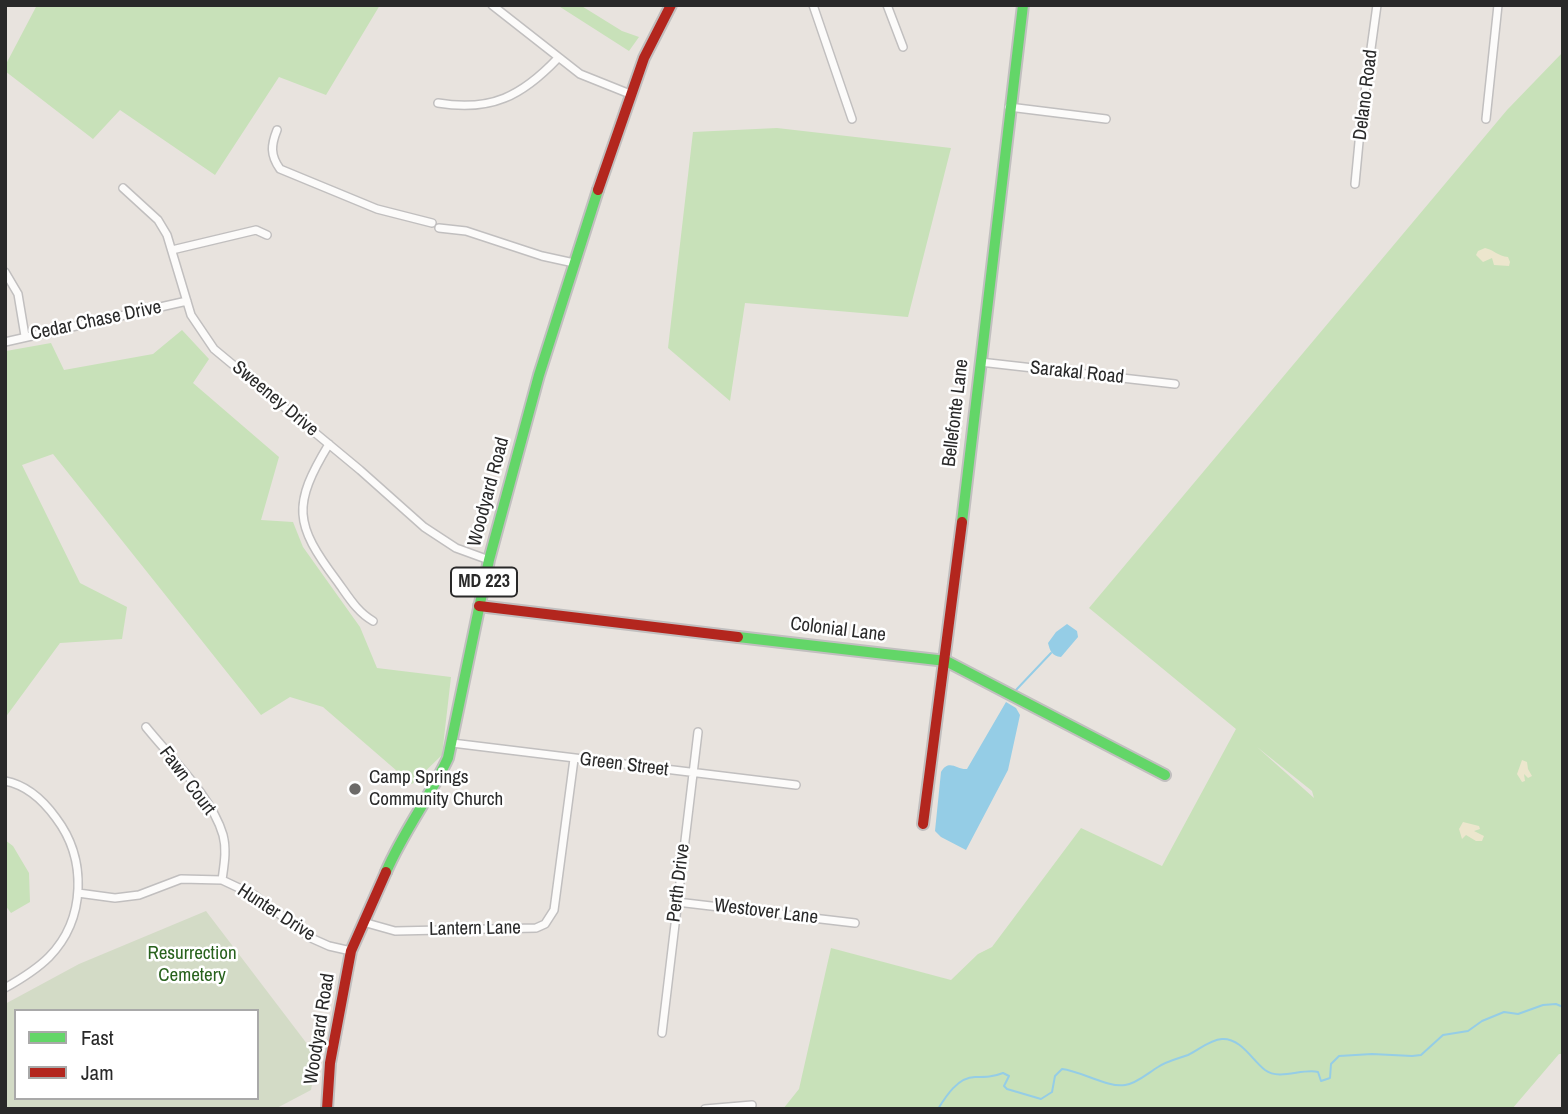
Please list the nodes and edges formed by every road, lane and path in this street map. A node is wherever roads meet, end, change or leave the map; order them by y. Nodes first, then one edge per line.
1 (492, 5) edge
2 (669, 5) edge
3 (680, 5) edge
4 (813, 5) edge
5 (887, 5) edge
6 (1023, 5) edge
7 (1377, 5) edge
8 (1498, 5) edge
9 (659, 26) junction
10 (903, 47) dead end
11 (558, 58) junction
12 (630, 94) junction
13 (438, 103) dead end
14 (1009, 107) junction
15 (852, 119) dead end
16 (1105, 119) dead end
17 (1486, 119) dead end
18 (277, 130) dead end
19 (1356, 184) dead end
20 (123, 188) dead end
21 (267, 235) dead end
22 (172, 250) junction
23 (573, 263) junction
24 (5, 272) edge
25 (187, 301) junction
26 (25, 336) junction
27 (5, 342) edge
28 (980, 362) junction
29 (1175, 384) dead end
30 (329, 444) junction
31 (489, 560) junction
32 (479, 606) junction
33 (373, 621) dead end
34 (946, 661) junction
35 (146, 727) dead end
36 (698, 733) dead end
37 (452, 743) junction
38 (574, 759) junction
39 (693, 774) junction
40 (1165, 775) dead end
41 (5, 781) edge
42 (796, 785) dead end
43 (923, 824) dead end
44 (222, 880) junction
45 (78, 893) junction
46 (677, 902) junction
47 (363, 922) junction
48 (856, 923) dead end
49 (351, 951) junction
50 (5, 988) edge
51 (662, 1033) dead end
52 (752, 1105) dead end
53 (327, 1109) edge
54 (705, 1109) edge

1 - 11 street
2 - 9 street, Woodyard Road
3 - 9 street
4 - 15 street
5 - 10 street
6 - 14 street, Bellefonte Lane
7 - 19 street, Delano Road
8 - 17 street
9 - 12 street, Woodyard Road / MD 223
11 - 12 street
11 - 13 street
12 - 23 street, Woodyard Road / MD 223
14 - 16 street
14 - 28 street, Bellefonte Lane
18 - 23 street
20 - 22 street, Sweeney Drive
21 - 22 street
22 - 25 street, Sweeney Drive
23 - 31 street, Woodyard Road / MD 223
24 - 26 street
25 - 26 street, Cedar Chase Drive
25 - 30 street, Sweeney Drive
26 - 27 street, Cedar Chase Drive
28 - 29 street, Sarakal Road
28 - 34 street, Bellefonte Lane
30 - 31 street, Sweeney Drive
30 - 33 street
31 - 32 street, Woodyard Road / MD 223
32 - 34 street, Colonial Lane
32 - 37 street, Woodyard Road / MD 223
34 - 40 street, Colonial Lane
34 - 43 street, Bellefonte Lane
35 - 44 street, Fawn Court
36 - 39 street, Perth Drive
37 - 38 street, Green Street
37 - 47 street, Woodyard Road / MD 223
38 - 39 street, Green Street
38 - 47 street, Lantern Lane
39 - 42 street, Green Street
39 - 46 street, Perth Drive
41 - 45 street
44 - 45 street, Hunter Drive
44 - 49 street, Hunter Drive
45 - 50 street
46 - 48 street, Westover Lane
46 - 51 street, Perth Drive
47 - 49 street, Woodyard Road / MD 223
49 - 53 street, Woodyard Road / MD 223
52 - 54 street

